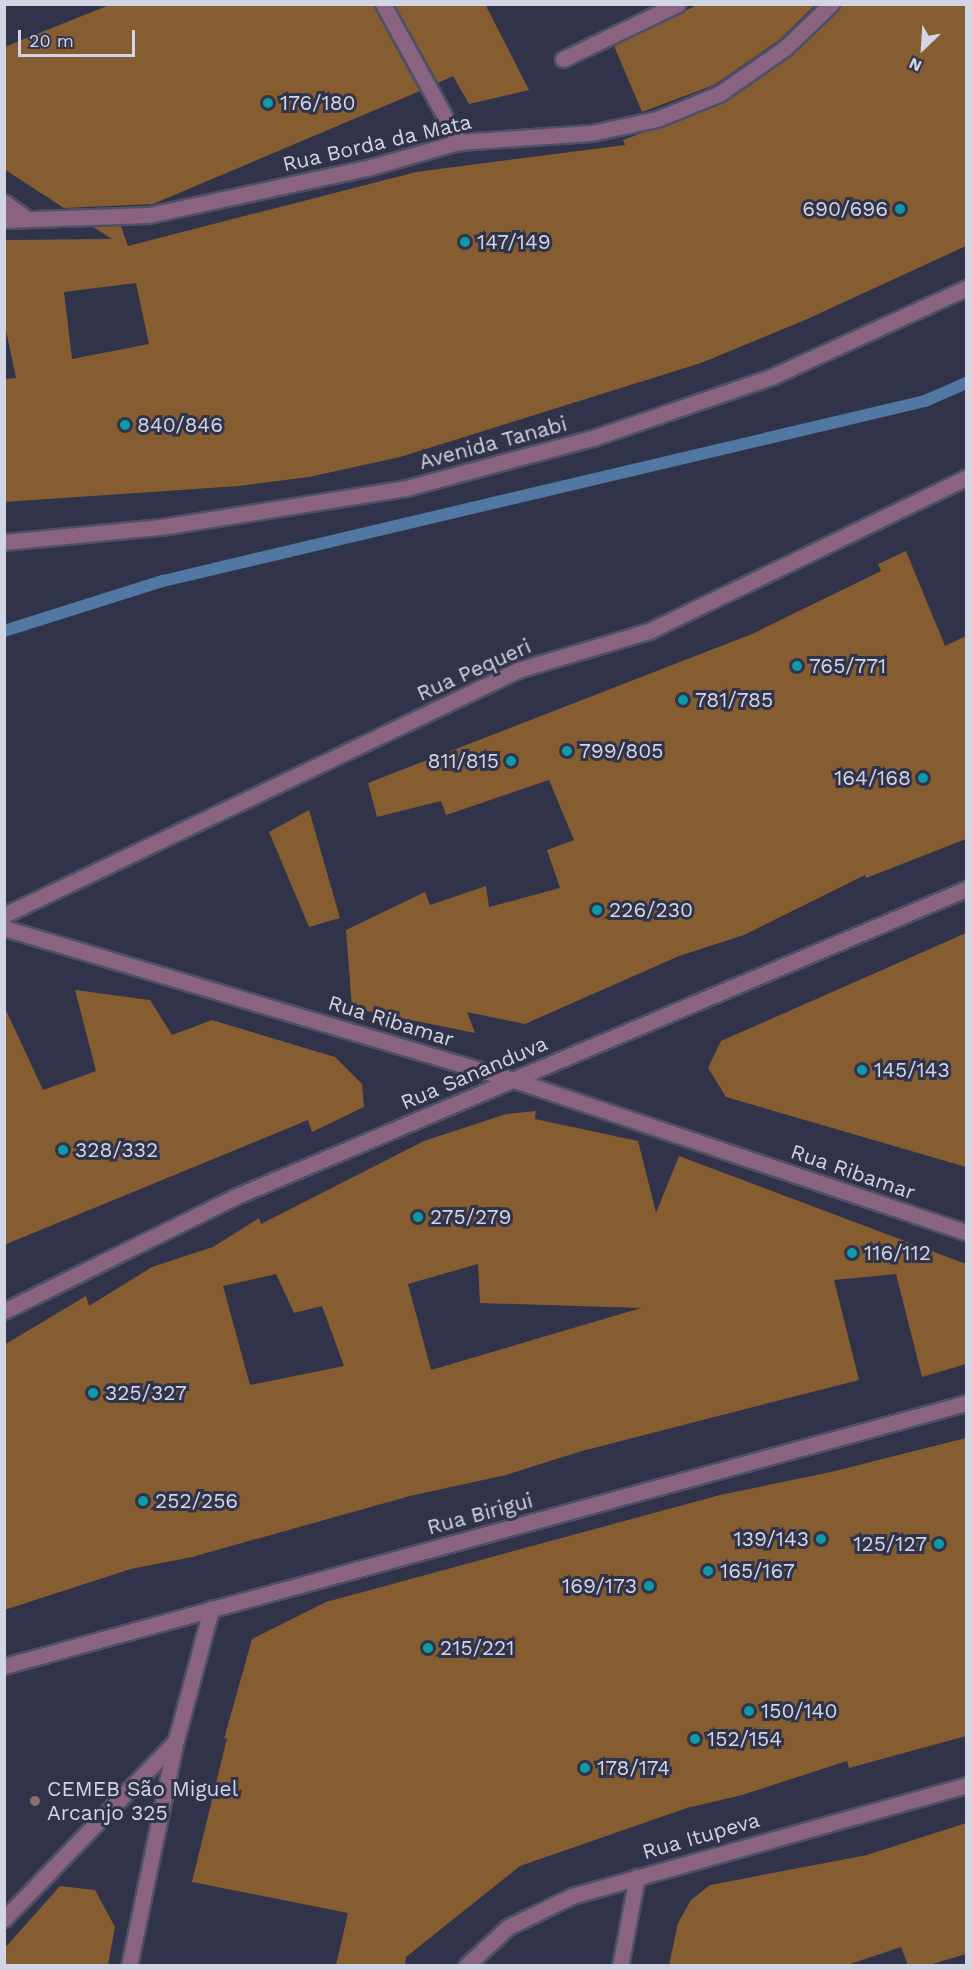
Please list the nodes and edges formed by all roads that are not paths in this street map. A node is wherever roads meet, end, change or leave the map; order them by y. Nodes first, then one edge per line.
1 (383, 4) edge
2 (678, 4) edge
3 (831, 4) edge
4 (562, 59) dead end
5 (459, 142) junction
6 (4, 202) edge
7 (26, 218) junction
8 (4, 220) edge
9 (966, 288) edge
10 (966, 478) edge
11 (4, 542) edge
12 (966, 889) edge
13 (4, 915) edge
14 (4, 928) edge
15 (514, 1080) junction
16 (966, 1233) edge
17 (4, 1311) edge
18 (966, 1403) edge
19 (211, 1609) junction
20 (4, 1666) edge
21 (176, 1740) junction
22 (966, 1785) edge
23 (638, 1877) junction
24 (4, 1919) edge
25 (129, 1965) edge
26 (465, 1965) edge
27 (620, 1965) edge

1 - 5 street
2 - 4 street
3 - 5 street, Rua Borda da Mata
5 - 7 street, Rua Borda da Mata
6 - 7 street
7 - 8 street, Rua Borda da Mata
9 - 11 street, Avenida Tanabi
10 - 13 street, Rua Pequeri
12 - 15 street, Rua Sananduva
14 - 15 street, Rua Ribamar
15 - 16 street, Rua Ribamar
15 - 17 street, Rua Sananduva
18 - 19 street, Rua Birigui
19 - 20 street, Rua Birigui
19 - 21 street
21 - 24 street
21 - 25 street
22 - 23 street, Rua Itupeva
23 - 26 street, Rua Itupeva
23 - 27 street

